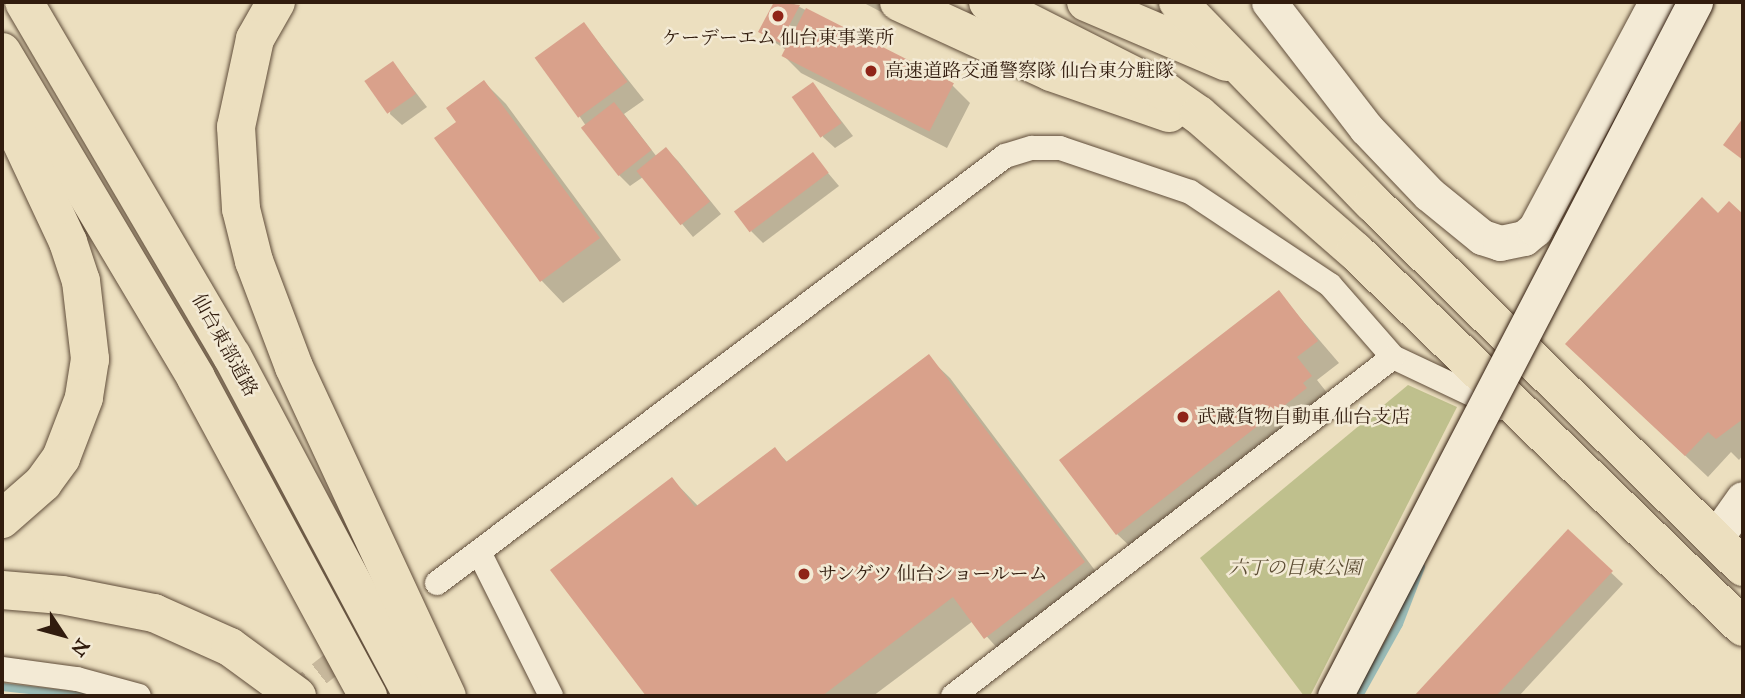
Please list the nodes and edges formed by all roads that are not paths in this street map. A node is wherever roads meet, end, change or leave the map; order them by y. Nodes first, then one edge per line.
1 (24, 2) edge
2 (276, 2) edge
3 (899, 2) edge
4 (947, 2) edge
5 (988, 2) edge
6 (1033, 2) edge
7 (1086, 2) edge
8 (1127, 2) edge
9 (1159, 2) edge
10 (1178, 2) edge
11 (1191, 2) edge
12 (1203, 2) edge
13 (1269, 2) edge
14 (1656, 2) edge
15 (1695, 2) edge
16 (2, 52) edge
17 (1236, 65) junction
18 (2, 101) edge
19 (1199, 115) junction
20 (1393, 357) junction
21 (1521, 417) junction
22 (1743, 499) edge
23 (2, 519) edge
24 (1714, 540) junction
25 (479, 552) junction
26 (1743, 567) edge
27 (437, 583) dead end
28 (2, 590) edge
29 (1743, 627) edge
30 (2, 669) edge
31 (139, 696) edge
32 (297, 696) edge
33 (368, 696) edge
34 (413, 696) edge
35 (447, 696) edge
36 (551, 696) edge
37 (954, 696) edge
38 (1335, 696) edge

1 - 34 highway, 仙台東部道路
2 - 35 highway
3 - 19 highway
4 - 19 highway
5 - 19 highway
6 - 19 highway
7 - 17 highway
8 - 17 highway
9 - 17 highway
10 - 17 highway
11 - 17 highway
12 - 17 highway
13 - 14 street
15 - 38 street, bridge
16 - 33 highway
17 - 24 highway
18 - 23 highway
19 - 21 highway
20 - 21 street
20 - 25 street
20 - 37 street
21 - 29 highway
22 - 24 street
24 - 26 highway
25 - 27 street
25 - 36 street
28 - 32 highway
30 - 31 street

